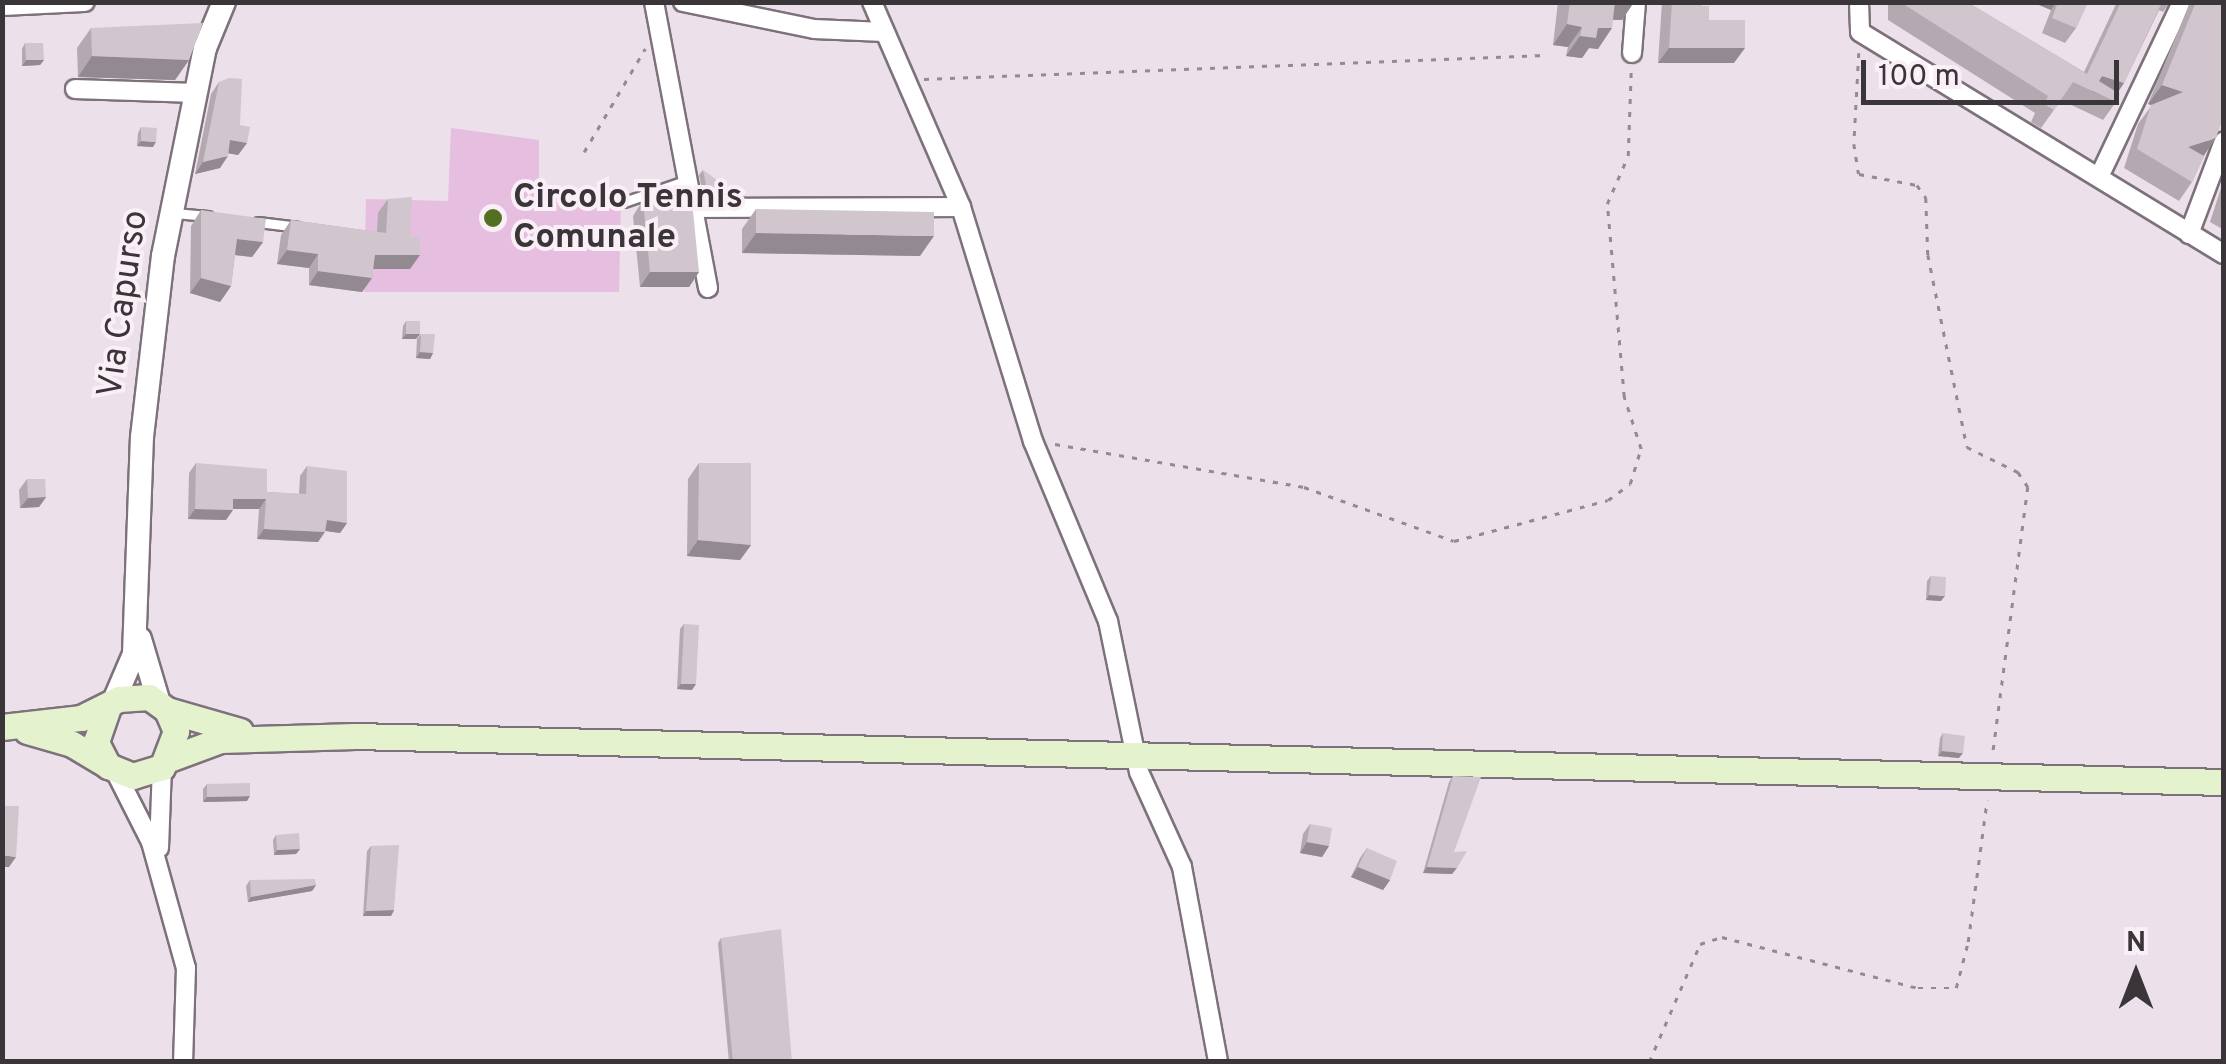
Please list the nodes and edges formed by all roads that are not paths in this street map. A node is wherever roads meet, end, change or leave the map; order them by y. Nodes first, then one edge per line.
1 (85, 2) edge
2 (224, 2) edge
3 (654, 2) edge
4 (683, 2) edge
5 (872, 2) edge
6 (1636, 2) edge
7 (1860, 2) edge
8 (2182, 2) edge
9 (2, 6) edge
10 (884, 32) junction
11 (1632, 54) road end
12 (75, 89) dead end
13 (194, 93) junction
14 (2224, 141) edge
15 (2099, 177) junction
16 (688, 180) junction
17 (624, 202) dead end
18 (693, 208) junction
19 (961, 208) junction
20 (171, 212) junction
21 (229, 219) edge
22 (249, 221) edge
23 (307, 228) edge
24 (2189, 234) junction
25 (2224, 254) edge
26 (708, 288) dead end
27 (136, 621) junction
28 (110, 705) junction
29 (163, 706) junction
30 (8, 727) edge
31 (260, 735) junction
32 (1135, 754) junction
33 (166, 763) junction
34 (111, 768) junction
35 (2224, 782) edge
36 (160, 874) junction
37 (183, 1062) edge
38 (1218, 1062) edge

1 - 9 street
2 - 13 street, Via Capurso
3 - 16 street
4 - 10 street
5 - 10 street
6 - 11 street
7 - 15 street
8 - 15 street
10 - 19 street
12 - 13 street
13 - 20 street, Via Capurso
14 - 24 street
15 - 24 street
16 - 17 lane
16 - 18 street
18 - 19 street
18 - 26 street
19 - 32 street
20 - 21 lane
20 - 27 street, Via Capurso
22 - 23 lane
24 - 25 street
27 - 28 street, Via Capurso
27 - 29 street, Via Capurso
28 - 29 main road
28 - 30 main road
28 - 34 main road
29 - 31 main road
29 - 33 main road
30 - 34 main road
31 - 32 main road
31 - 33 main road
32 - 35 main road
32 - 38 street
33 - 34 main road
33 - 36 street
34 - 36 street
36 - 37 street

